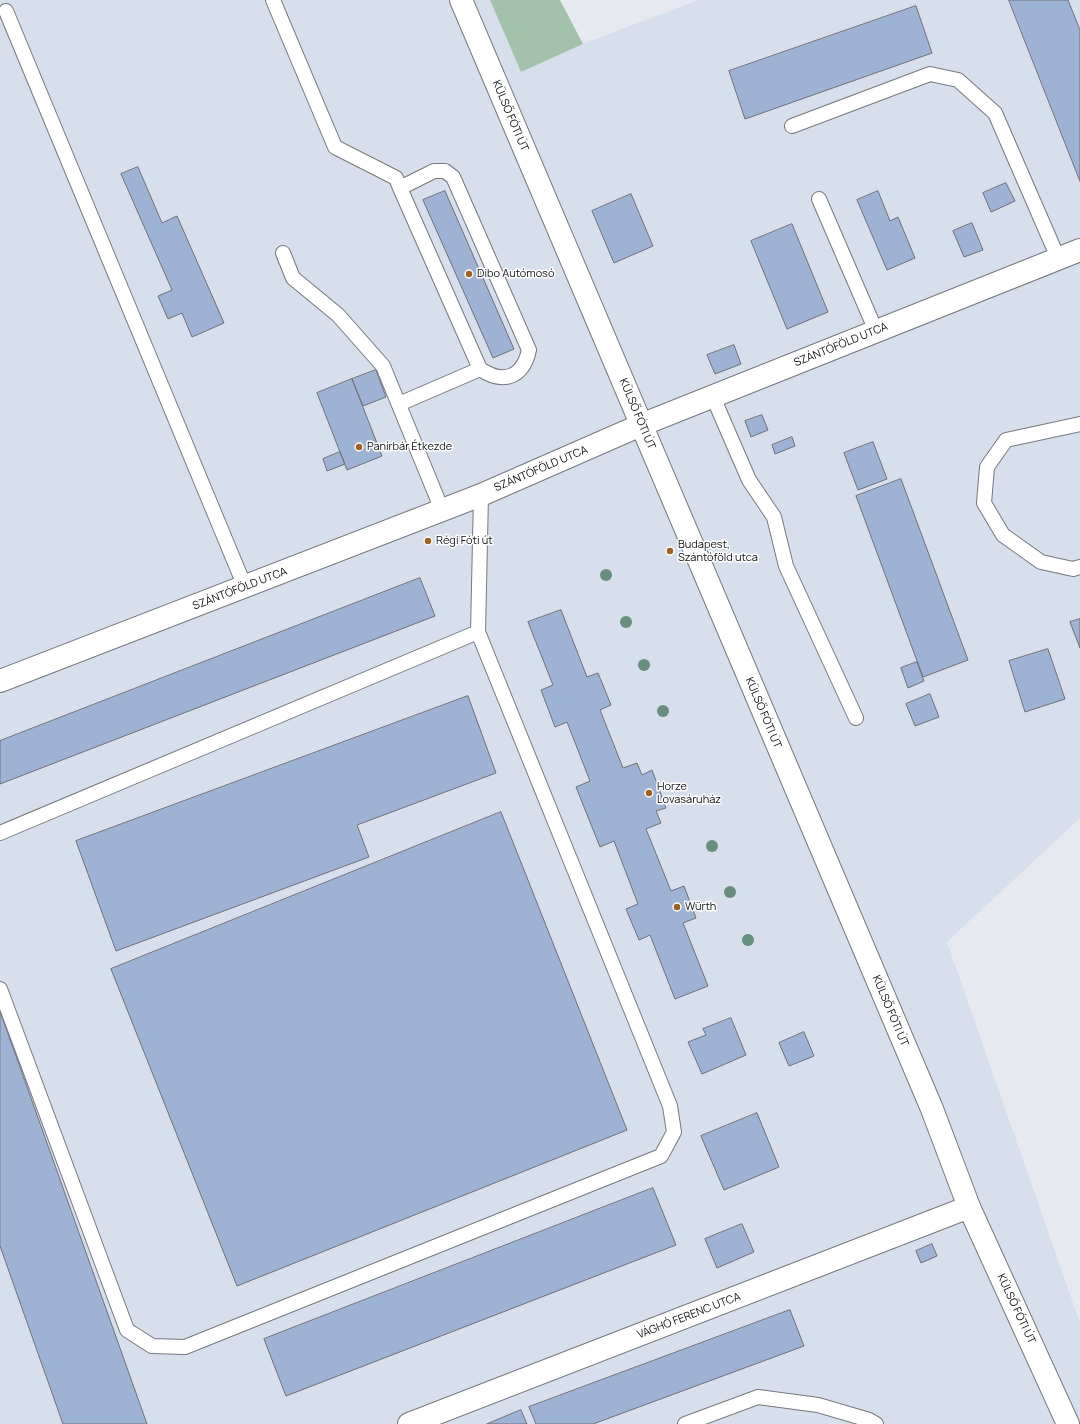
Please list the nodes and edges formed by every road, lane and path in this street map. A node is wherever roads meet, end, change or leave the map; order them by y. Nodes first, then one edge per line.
1 (273, 0) edge
2 (462, 0) edge
3 (6, 11) dead end
4 (792, 126) dead end
5 (400, 188) junction
6 (819, 199) dead end
7 (1080, 250) edge
8 (283, 253) dead end
9 (1058, 258) junction
10 (876, 331) junction
11 (480, 369) junction
12 (713, 397) junction
13 (399, 404) junction
14 (1080, 424) edge
15 (642, 425) junction
16 (481, 495) junction
17 (442, 510) junction
18 (1080, 567) edge
19 (245, 587) junction
20 (478, 632) junction
21 (0, 681) edge
22 (856, 718) dead end
23 (0, 833) edge
24 (0, 989) edge
25 (969, 1207) junction
26 (409, 1424) edge
27 (685, 1424) edge
28 (876, 1424) edge
29 (1068, 1424) edge

1 - 5 lane
2 - 15 street, KÜLSŐ FÓTI ÚT
3 - 19 lane
4 - 9 lane
5 - 11 lane
5 - 11 lane
6 - 10 lane
7 - 9 street, SZÁNTÓFÖLD UTCA
8 - 13 lane
9 - 10 street, SZÁNTÓFÖLD UTCA
10 - 12 street, SZÁNTÓFÖLD UTCA
11 - 13 lane
12 - 15 street, SZÁNTÓFÖLD UTCA
12 - 22 lane
13 - 17 lane
14 - 18 lane
15 - 16 street, SZÁNTÓFÖLD UTCA
15 - 25 street, KÜLSŐ FÓTI ÚT
16 - 17 street, SZÁNTÓFÖLD UTCA
16 - 20 lane
17 - 19 street, SZÁNTÓFÖLD UTCA
19 - 21 street, SZÁNTÓFÖLD UTCA
20 - 23 lane
20 - 24 lane
25 - 26 street, VÁGHÓ FERENC UTCA
25 - 29 street, KÜLSŐ FÓTI ÚT
27 - 28 lane

